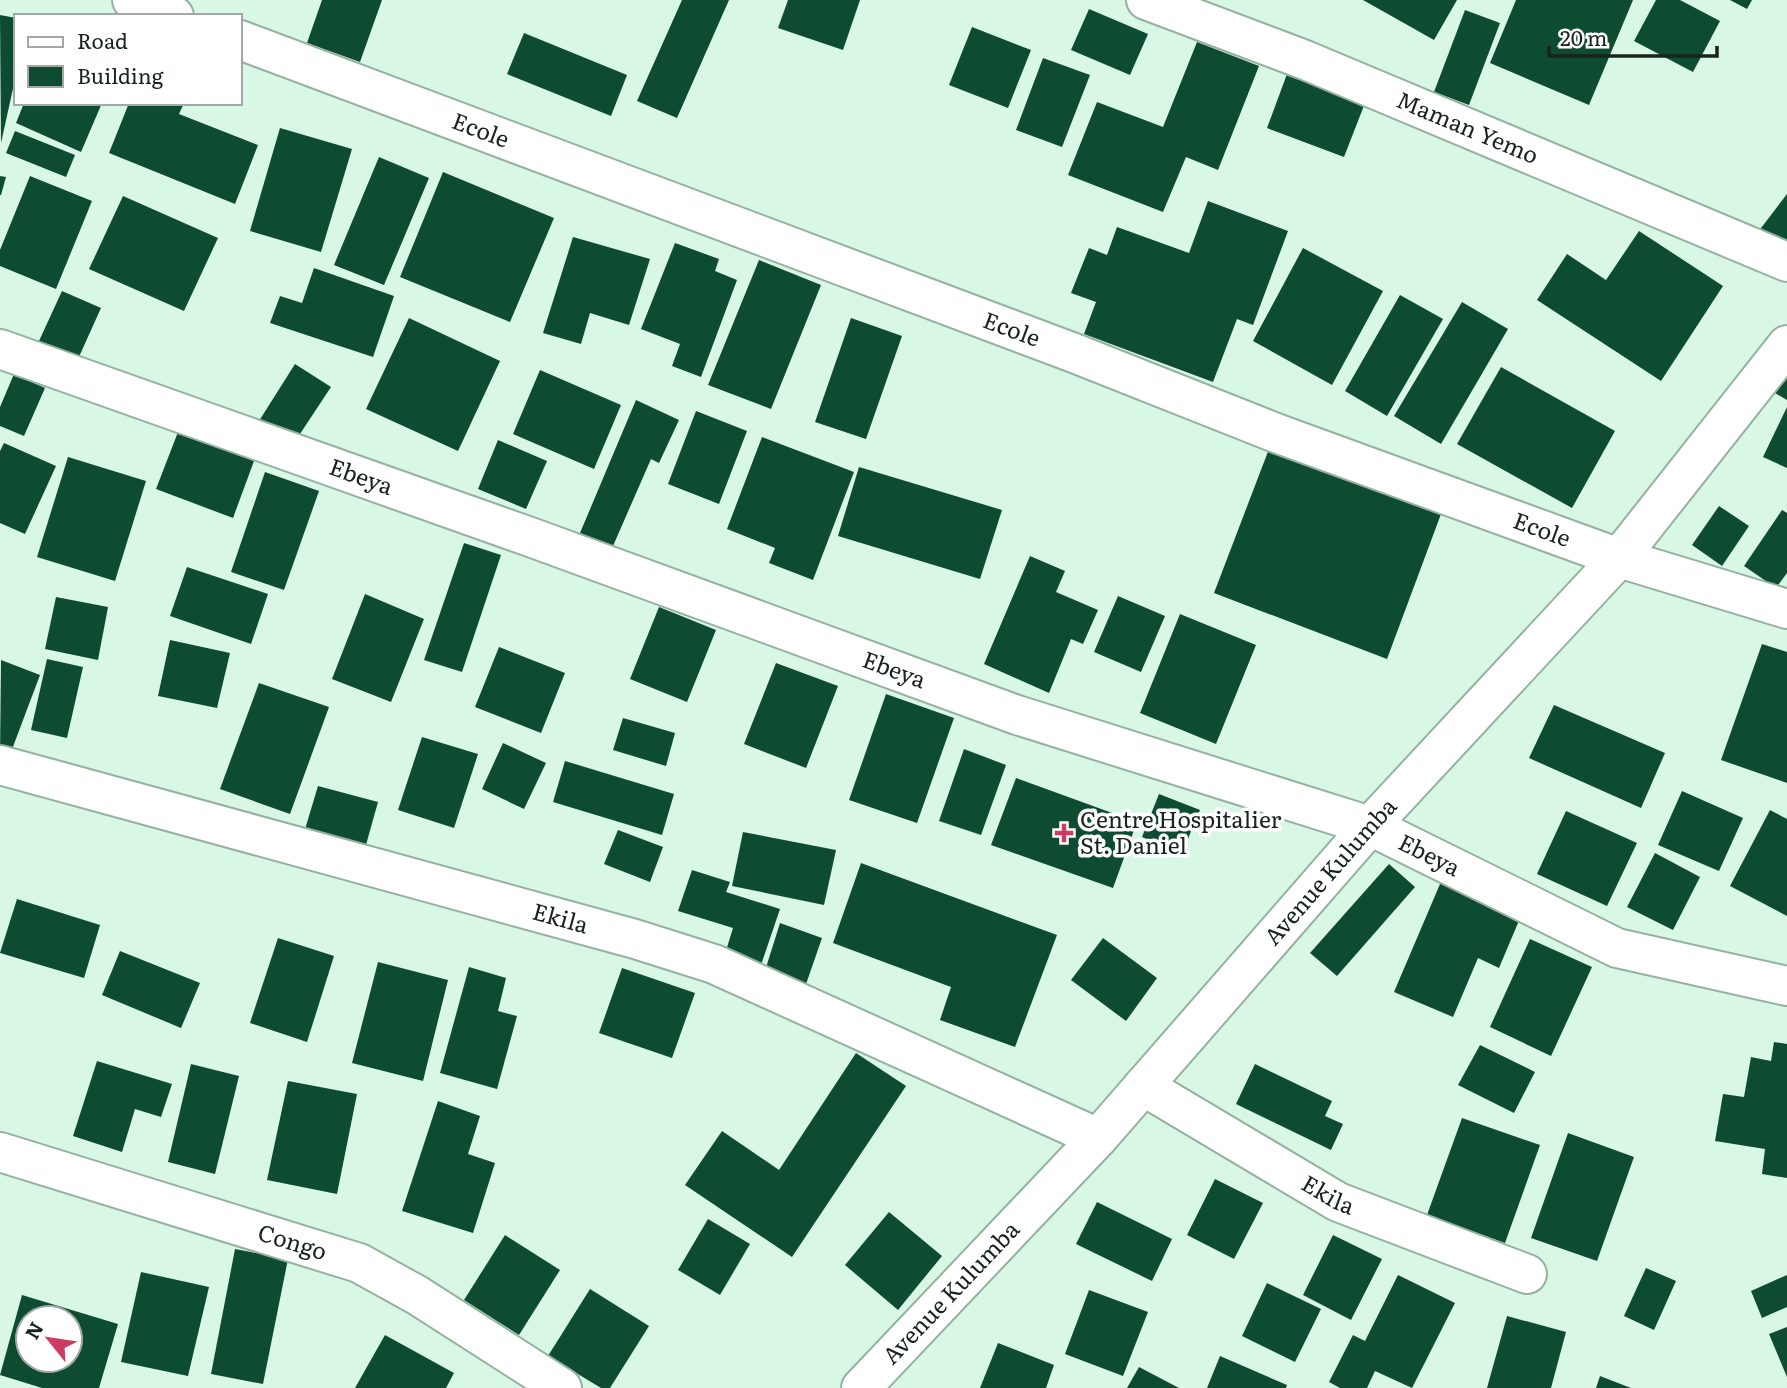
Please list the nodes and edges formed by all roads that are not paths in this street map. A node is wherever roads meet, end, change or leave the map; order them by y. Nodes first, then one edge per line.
1 (132, 0) edge
2 (1146, 0) edge
3 (169, 14) edge
4 (242, 41) edge
5 (1787, 262) edge
6 (1787, 345) edge
7 (0, 349) edge
8 (1619, 558) junction
9 (1787, 609) edge
10 (0, 765) edge
11 (1370, 826) junction
12 (1787, 986) edge
13 (1143, 1086) junction
14 (1098, 1138) junction
15 (0, 1152) edge
16 (1527, 1274) dead end
17 (562, 1388) edge
18 (861, 1388) edge

1 - 3 street
2 - 5 street, Maman Yemo
4 - 8 street, Ecole
6 - 8 street, Avenue Kulumba
7 - 11 street, Ebeya
8 - 9 street, Ecole
8 - 11 street, Avenue Kulumba
10 - 14 street, Ekila
11 - 12 street, Ebeya
11 - 13 street, Avenue Kulumba
13 - 14 street, Avenue Kulumba
13 - 16 street, Ekila
14 - 18 street, Avenue Kulumba
15 - 17 street, Congo

